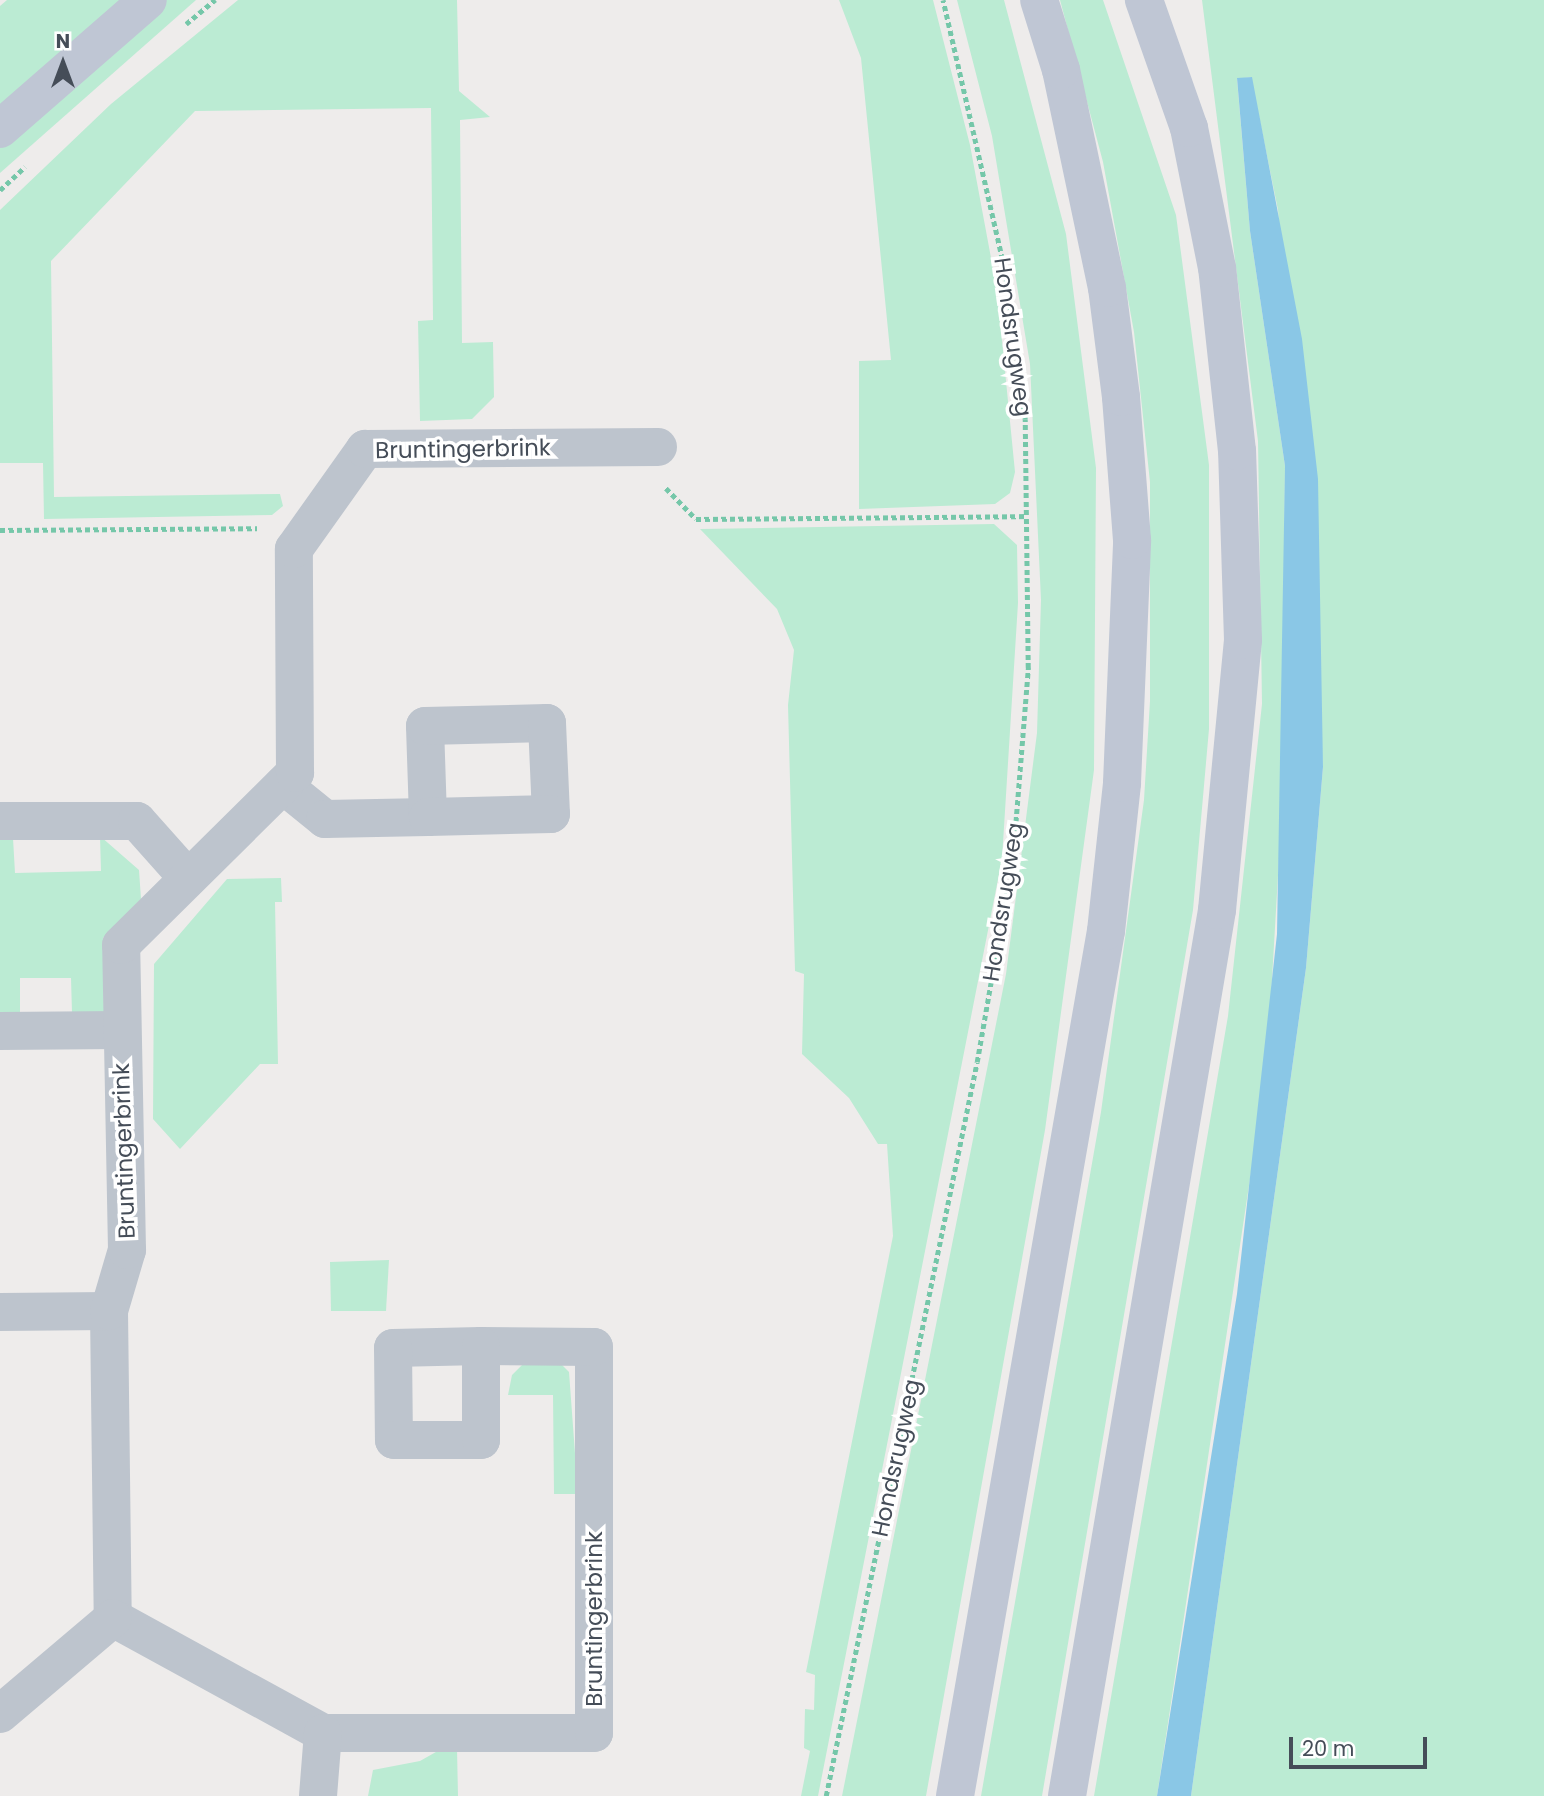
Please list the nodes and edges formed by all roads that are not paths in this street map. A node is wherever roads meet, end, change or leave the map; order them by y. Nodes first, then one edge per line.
1 (148, 0) edge
2 (1039, 0) edge
3 (1144, 0) edge
4 (0, 129) edge
5 (642, 447) road end
6 (283, 785) junction
7 (428, 817) dead end
8 (0, 821) edge
9 (186, 876) junction
10 (120, 1030) junction
11 (0, 1031) edge
12 (109, 1311) junction
13 (0, 1312) edge
14 (481, 1346) dead end
15 (113, 1618) junction
16 (0, 1714) edge
17 (323, 1732) junction
18 (318, 1796) edge
19 (955, 1796) edge
20 (1067, 1796) edge

1 - 4 main road
2 - 19 main road
3 - 20 main road
5 - 6 street, Bruntingerbrink
6 - 7 street
6 - 9 street, Bruntingerbrink
8 - 9 street
9 - 10 street, Bruntingerbrink
10 - 11 street, Bruntingerbrink
10 - 12 street, Bruntingerbrink
12 - 13 street
12 - 15 street, Bruntingerbrink
14 - 17 street, Bruntingerbrink
15 - 16 street
15 - 17 street, Bruntingerbrink
17 - 18 street

